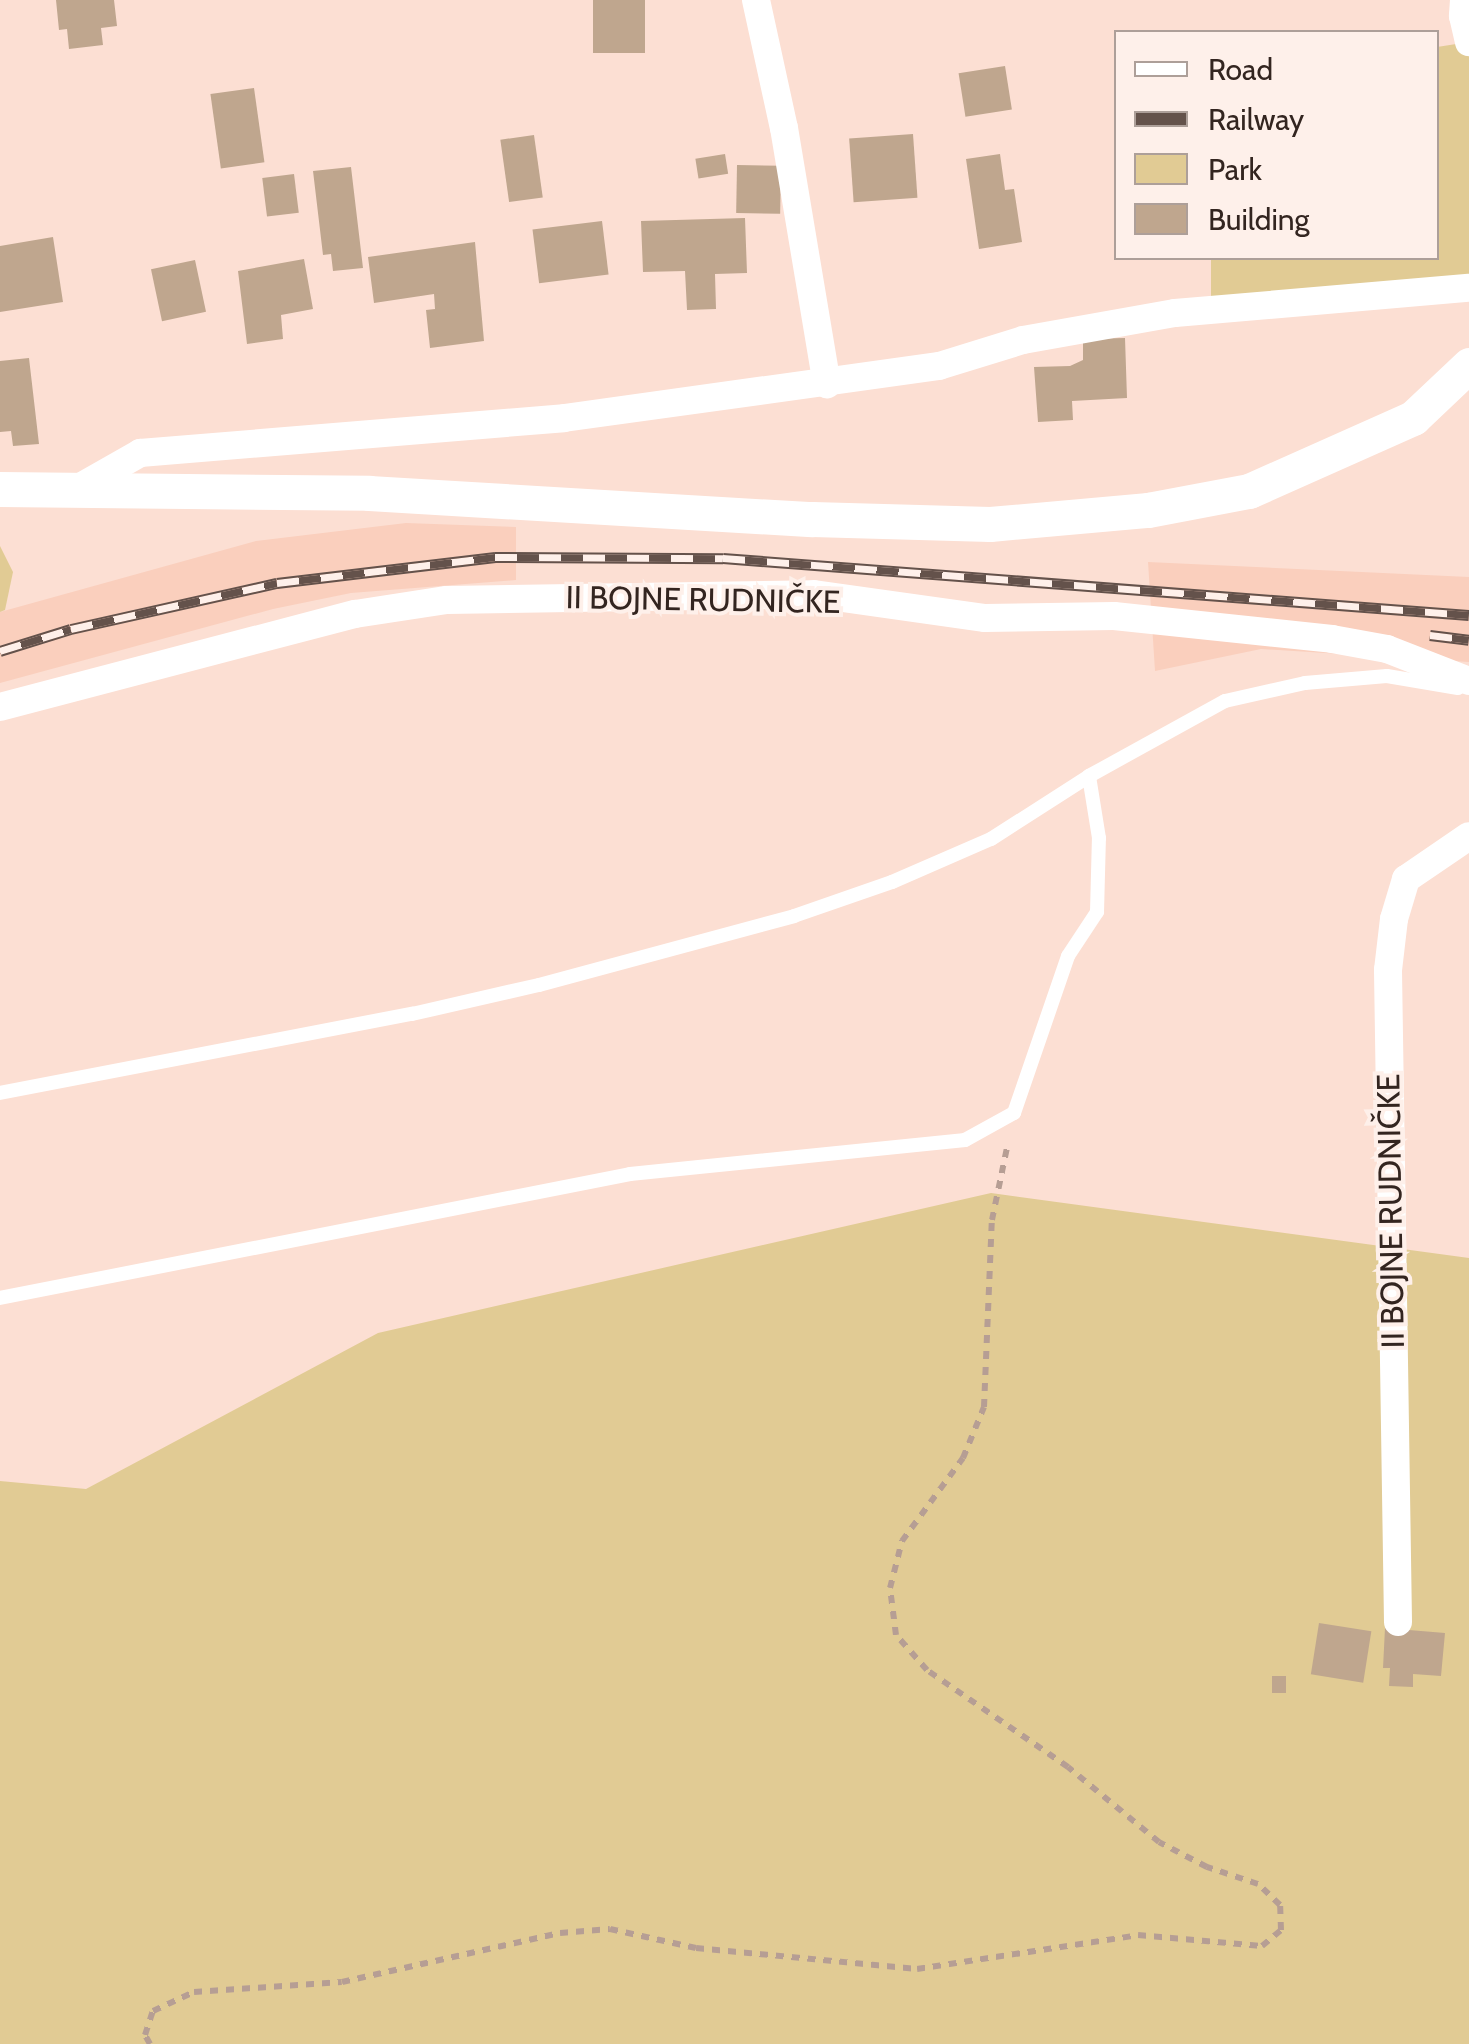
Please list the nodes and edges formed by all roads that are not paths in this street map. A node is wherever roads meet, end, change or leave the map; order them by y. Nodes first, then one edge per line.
1 (756, 0) edge
2 (1464, 0) edge
3 (1469, 42) edge
4 (1469, 288) edge
5 (1469, 365) edge
6 (826, 384) junction
7 (0, 489) edge
8 (76, 489) junction
9 (1469, 681) edge
10 (1469, 689) edge
11 (0, 707) edge
12 (1089, 776) junction
13 (1469, 836) edge
14 (0, 1093) edge
15 (0, 1298) edge
16 (1398, 1622) dead end

1 - 6 street
2 - 3 street
4 - 6 street
5 - 8 street
6 - 8 street
7 - 8 street
9 - 11 street, II BOJNE RUDNIČKE
10 - 12 lane
12 - 14 lane
12 - 15 lane
13 - 16 street, II BOJNE RUDNIČKE

